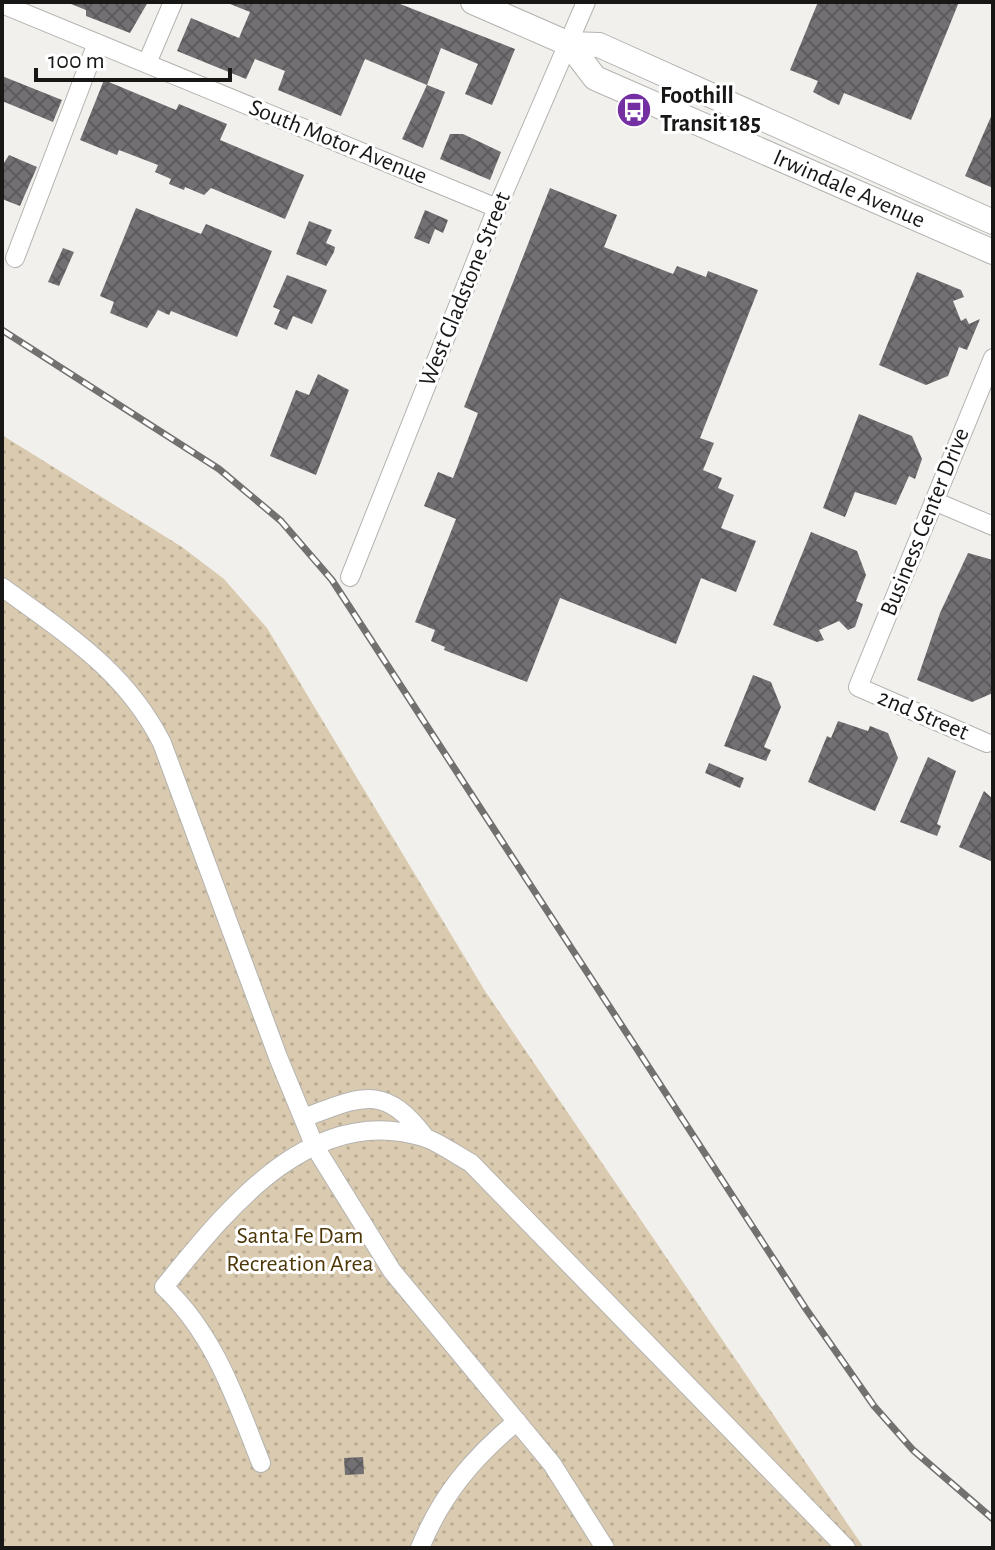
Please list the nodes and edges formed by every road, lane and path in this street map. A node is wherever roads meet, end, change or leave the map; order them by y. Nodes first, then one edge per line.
1 (173, 2) edge
2 (473, 2) edge
3 (586, 2) edge
4 (2, 4) edge
5 (97, 43) junction
6 (569, 44) junction
7 (147, 63) junction
8 (497, 208) junction
9 (993, 222) edge
10 (993, 252) edge
11 (15, 258) dead end
12 (993, 358) edge
13 (934, 501) junction
14 (993, 526) edge
15 (350, 577) dead end
16 (2, 587) edge
17 (858, 687) joint
18 (987, 743) dead end
19 (303, 1118) junction
20 (425, 1137) junction
21 (315, 1147) junction
22 (517, 1421) junction
23 (261, 1463) dead end
24 (420, 1548) edge
25 (605, 1548) edge
26 (846, 1548) edge

1 - 7 street
2 - 6 main road
3 - 6 street, West Gladstone Street
4 - 5 street, South Motor Avenue
5 - 7 street, South Motor Avenue
5 - 11 street
6 - 8 street, West Gladstone Street
6 - 9 main road, Irwindale Avenue
6 - 10 main road, Irwindale Avenue
7 - 8 street, South Motor Avenue
8 - 15 street, West Gladstone Street
12 - 13 street, Business Center Drive
13 - 14 street
13 - 17 street, Business Center Drive
16 - 19 street
17 - 18 street, 2nd Street
19 - 20 street
19 - 21 street
20 - 21 street
20 - 26 street
21 - 22 street
21 - 23 street
22 - 24 street
22 - 25 street

